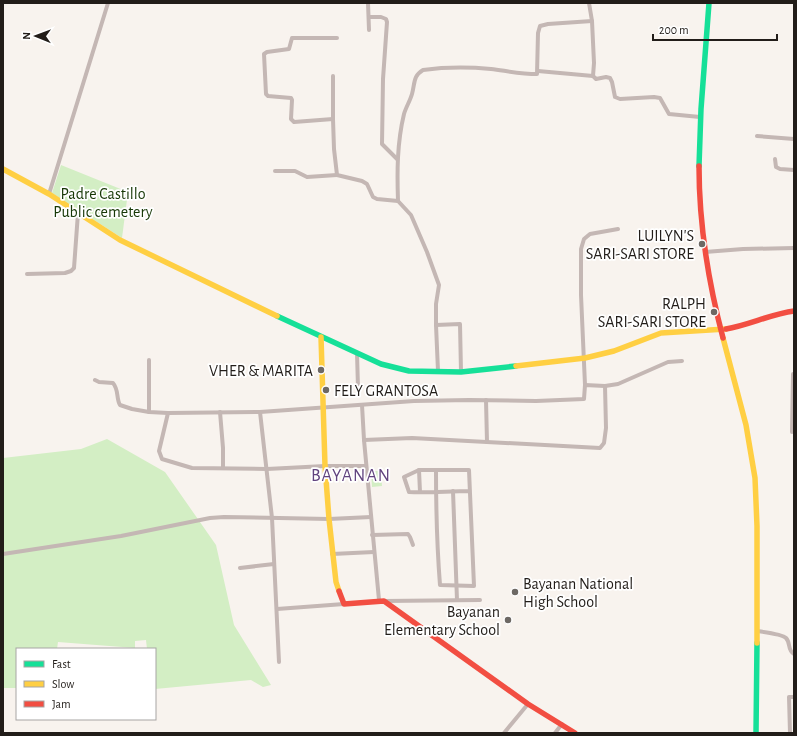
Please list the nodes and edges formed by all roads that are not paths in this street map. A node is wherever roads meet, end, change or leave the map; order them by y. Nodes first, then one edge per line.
1 (108, 3) edge
2 (368, 3) edge
3 (589, 3) edge
4 (709, 3) edge
5 (369, 17) junction
6 (592, 21) junction
7 (369, 30) dead end
8 (337, 38) dead end
9 (538, 71) junction
10 (332, 76) dead end
11 (593, 76) junction
12 (700, 117) junction
13 (333, 119) junction
14 (757, 136) dead end
15 (794, 139) edge
16 (397, 159) junction
17 (775, 159) dead end
18 (3, 169) edge
19 (794, 170) edge
20 (275, 171) dead end
21 (337, 175) junction
22 (49, 194) junction
23 (398, 201) junction
24 (78, 213) junction
25 (618, 229) dead end
26 (794, 248) edge
27 (705, 252) junction
28 (27, 274) dead end
29 (794, 311) edge
30 (436, 325) junction
31 (722, 330) junction
32 (321, 336) junction
33 (357, 353) junction
34 (585, 358) junction
35 (149, 360) dead end
36 (682, 361) dead end
37 (438, 371) junction
38 (461, 372) junction
39 (794, 374) edge
40 (95, 380) dead end
41 (586, 385) junction
42 (604, 386) junction
43 (358, 388) dead end
44 (486, 400) junction
45 (362, 405) junction
46 (324, 407) junction
47 (149, 412) junction
48 (220, 412) junction
49 (260, 412) junction
50 (168, 413) junction
51 (792, 432) dead end
52 (364, 440) junction
53 (487, 442) junction
54 (325, 466) junction
55 (366, 466) junction
56 (223, 468) junction
57 (267, 469) junction
58 (419, 470) junction
59 (436, 470) junction
60 (453, 491) junction
61 (470, 491) junction
62 (420, 492) junction
63 (436, 492) junction
64 (371, 517) junction
65 (272, 518) junction
66 (329, 519) junction
67 (372, 535) junction
68 (413, 545) dead end
69 (374, 552) junction
70 (3, 554) edge
71 (332, 554) junction
72 (274, 564) junction
73 (240, 568) dead end
74 (457, 585) junction
75 (457, 600) junction
76 (480, 600) dead end
77 (382, 601) junction
78 (344, 604) junction
79 (277, 609) junction
80 (757, 631) junction
81 (794, 654) edge
82 (279, 662) dead end
83 (794, 697) edge
84 (528, 704) junction
85 (562, 724) junction
86 (504, 733) edge
87 (555, 733) edge
88 (575, 733) edge
89 (756, 733) edge
90 (790, 733) edge

1 - 22 street
2 - 5 street
3 - 6 street
4 - 12 street
5 - 7 street
5 - 16 street
6 - 9 street
6 - 11 street
8 - 13 street
9 - 11 street
9 - 16 street
10 - 13 street
11 - 12 street
12 - 27 street
13 - 21 street
14 - 15 street
16 - 23 street
17 - 19 street
18 - 22 street
20 - 21 street
21 - 23 street
22 - 24 street
23 - 30 street
24 - 28 street
24 - 32 street
25 - 34 street
26 - 27 street
27 - 31 street
29 - 31 street
30 - 37 street
30 - 38 street
31 - 34 street
31 - 80 street
32 - 33 street
32 - 46 street
33 - 37 street
33 - 43 street
34 - 38 street
34 - 41 street
35 - 47 street
36 - 42 street
37 - 38 street
39 - 51 street
40 - 47 street
41 - 42 street
41 - 44 street
42 - 53 street
44 - 45 street
44 - 53 street
45 - 46 street
45 - 52 street
46 - 49 street
46 - 54 street
47 - 50 street
48 - 49 street
48 - 50 street
48 - 56 street
49 - 57 street
50 - 56 street
52 - 53 street
52 - 55 street
54 - 55 street
54 - 57 street
54 - 66 street
55 - 64 street
56 - 57 street
57 - 65 street
58 - 59 street
58 - 62 street
58 - 62 street
59 - 61 street
59 - 63 street
60 - 61 street
60 - 63 street
60 - 74 street
61 - 74 street
62 - 63 street
63 - 74 street
64 - 66 street
64 - 67 street
65 - 66 street
65 - 70 street
65 - 72 street
66 - 71 street
67 - 68 street
67 - 69 street
69 - 71 street
69 - 77 street
71 - 78 street
72 - 73 street
72 - 79 street
74 - 75 street
75 - 76 street
75 - 77 street
77 - 78 street
77 - 84 street
78 - 79 street
79 - 82 street
80 - 81 street
80 - 89 street
83 - 90 street
84 - 85 street
84 - 86 street
85 - 87 street
85 - 88 street

